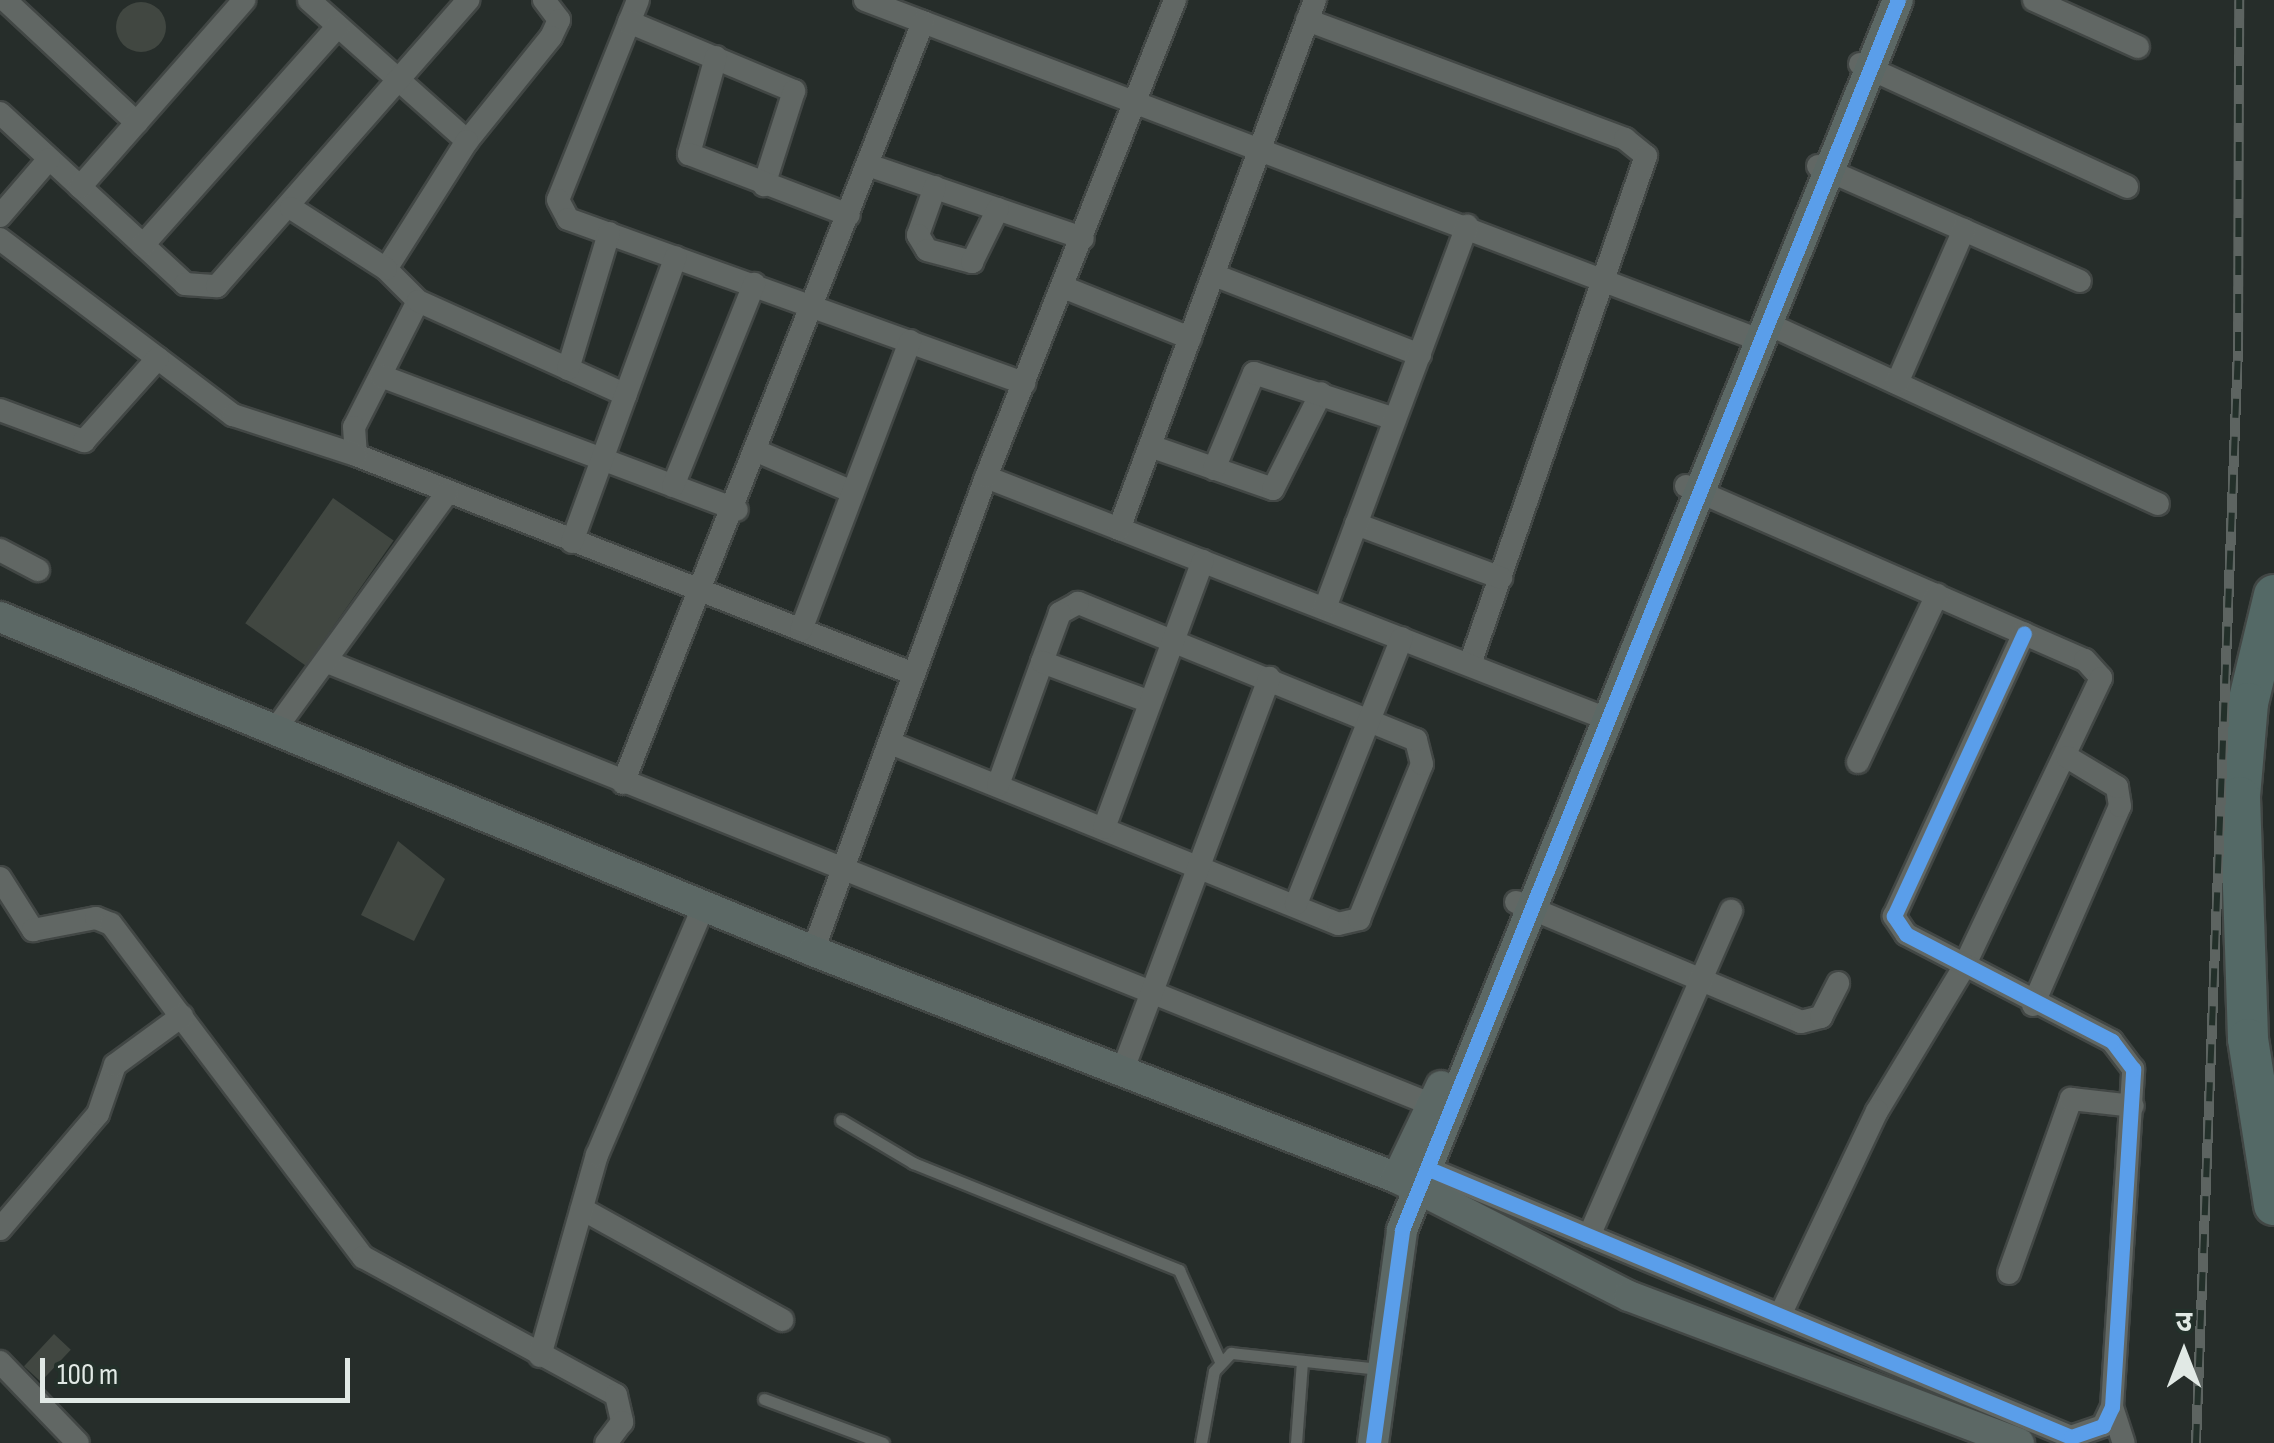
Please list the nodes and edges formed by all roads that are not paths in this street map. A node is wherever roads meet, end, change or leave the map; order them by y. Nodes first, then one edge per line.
1 (5, 0) edge
2 (244, 0) edge
3 (309, 0) edge
4 (468, 0) edge
5 (544, 0) edge
6 (865, 0) edge
7 (1175, 0) edge
8 (1886, 0) edge
9 (1898, 0) edge
10 (2034, 0) edge
11 (0, 6) edge
12 (1311, 10) edge
13 (633, 11) edge
14 (923, 22) junction
15 (338, 26) junction
16 (2138, 48) dead end
17 (716, 57) junction
18 (1864, 66) junction
19 (399, 82) junction
20 (1132, 102) junction
21 (0, 113) edge
22 (137, 122) junction
23 (468, 142) junction
24 (1262, 146) junction
25 (50, 158) junction
26 (868, 165) junction
27 (1823, 168) junction
28 (764, 184) junction
29 (2127, 186) dead end
30 (80, 187) junction
31 (934, 187) junction
32 (291, 208) junction
33 (998, 209) junction
34 (850, 215) junction
35 (0, 216) edge
36 (1468, 226) junction
37 (1964, 230) junction
38 (609, 233) junction
39 (0, 238) edge
40 (1083, 238) junction
41 (144, 245) junction
42 (676, 257) junction
43 (386, 269) junction
44 (1214, 275) junction
45 (2080, 281) dead end
46 (1610, 282) junction
47 (754, 284) junction
48 (1063, 287) junction
49 (418, 302) junction
50 (816, 306) junction
51 (1755, 332) junction
52 (1190, 338) junction
53 (910, 341) junction
54 (1420, 354) junction
55 (158, 358) junction
56 (568, 369) junction
57 (381, 376) junction
58 (1024, 383) junction
59 (1896, 383) junction
60 (1321, 392) junction
61 (626, 395) junction
62 (0, 410) edge
63 (1395, 419) junction
64 (1150, 446) junction
65 (759, 452) junction
66 (356, 454) junction
67 (602, 460) junction
68 (1214, 469) junction
69 (986, 477) junction
70 (673, 486) junction
71 (1692, 489) junction
72 (853, 492) junction
73 (447, 493) junction
74 (2158, 504) dead end
75 (737, 510) junction
76 (1356, 524) junction
77 (1119, 529) junction
78 (572, 542) junction
79 (0, 550) edge
80 (1203, 561) junction
81 (38, 570) dead end
82 (1501, 578) junction
83 (704, 593) junction
84 (1937, 596) junction
85 (2274, 596) edge
86 (1325, 608) junction
87 (2, 626) edge
88 (801, 630) junction
89 (2024, 633) junction
90 (1402, 638) junction
91 (1174, 641) junction
92 (1042, 662) junction
93 (330, 663) junction
94 (1470, 664) junction
95 (914, 674) junction
96 (1269, 678) junction
97 (1150, 702) junction
98 (1600, 716) junction
99 (1370, 718) junction
100 (277, 728) junction
101 (893, 744) junction
102 (2067, 757) junction
103 (1858, 762) dead end
104 (622, 783) junction
105 (998, 785) junction
106 (1104, 828) junction
107 (1197, 865) junction
108 (842, 873) junction
109 (0, 878) edge
110 (1296, 904) junction
111 (704, 905) junction
112 (1524, 905) junction
113 (1731, 911) dead end
114 (813, 951) junction
115 (1964, 967) junction
116 (1702, 979) junction
117 (1838, 983) dead end
118 (1148, 993) junction
119 (2033, 1005) junction
120 (182, 1016) junction
121 (1122, 1072) junction
122 (1434, 1105) junction
123 (2134, 1106) junction
124 (840, 1120) dead end
125 (1415, 1179) junction
126 (2274, 1205) edge
127 (582, 1208) junction
128 (0, 1229) edge
129 (1589, 1236) junction
130 (2009, 1273) dead end
131 (1780, 1315) junction
132 (782, 1320) dead end
133 (540, 1356) junction
134 (1219, 1360) junction
135 (1302, 1361) junction
136 (0, 1362) edge
137 (1378, 1369) junction
138 (764, 1399) dead end
139 (2112, 1407) junction
140 (2035, 1437) edge
141 (78, 1443) edge
142 (606, 1443) edge
143 (883, 1443) edge
144 (1201, 1443) edge
145 (1296, 1443) edge
146 (1373, 1443) edge
147 (2124, 1443) edge

1 - 11 street
1 - 22 street
2 - 22 street
3 - 15 street
4 - 19 street
5 - 23 street
6 - 14 street
7 - 20 street
8 - 18 main road
9 - 18 main road
10 - 16 street
12 - 24 street
12 - 46 street
13 - 17 street
13 - 38 street
14 - 20 street
14 - 26 street
15 - 19 street
15 - 41 street
17 - 28 street
17 - 28 street
18 - 27 main road
18 - 29 street
19 - 23 street
19 - 32 street
20 - 24 street
20 - 40 street
21 - 25 street
22 - 30 street
23 - 43 street
24 - 36 street
24 - 44 street
25 - 30 street
25 - 35 street
26 - 31 street
26 - 34 street
27 - 37 street
27 - 51 main road
28 - 34 street
30 - 41 street
31 - 33 street
31 - 33 street
32 - 41 street
32 - 43 street
33 - 40 street
34 - 50 street
36 - 46 street
36 - 54 street
37 - 45 street
37 - 59 street
38 - 42 street
38 - 56 street
39 - 55 street
40 - 48 street
42 - 47 street
42 - 61 street
43 - 49 street
44 - 52 street
44 - 54 street
46 - 51 street
46 - 82 street
47 - 50 street
47 - 70 street
48 - 52 street
48 - 58 street
49 - 56 street
49 - 57 street
50 - 53 street
50 - 65 street
51 - 59 street
51 - 71 main road
52 - 64 street
53 - 58 street
53 - 72 street
54 - 63 street
55 - 62 street
55 - 66 street
56 - 61 street
57 - 66 street
57 - 67 street
58 - 69 street
59 - 74 street
60 - 63 street
60 - 68 street
60 - 68 street
61 - 67 street
63 - 76 street
64 - 68 street
64 - 77 street
65 - 72 street
65 - 75 street
66 - 73 street
67 - 70 street
67 - 78 street
69 - 77 street
69 - 95 street
70 - 75 street
71 - 84 street
71 - 98 main road
72 - 88 street
73 - 78 street
73 - 93 street
75 - 83 street
76 - 82 street
76 - 86 street
77 - 80 street
78 - 83 street
79 - 81 street
80 - 86 street
80 - 91 street
82 - 94 street
83 - 88 street
83 - 104 street
84 - 89 street
84 - 103 street
85 - 126 highway
86 - 90 street
87 - 100 main road
88 - 95 street
89 - 102 street
89 - 115 street
90 - 94 street
90 - 99 street
91 - 92 street
91 - 96 street
91 - 97 street
92 - 97 street
92 - 105 street
93 - 100 street
93 - 104 street
94 - 98 street
95 - 101 street
96 - 99 street
96 - 107 street
97 - 106 street
98 - 112 main road
99 - 110 street
99 - 110 street
100 - 111 main road
101 - 105 street
101 - 108 street
102 - 115 street
102 - 119 street
104 - 108 street
105 - 106 street
106 - 107 street
107 - 110 street
107 - 118 street
108 - 114 street
108 - 118 street
109 - 120 street
111 - 114 main road
111 - 127 street
112 - 116 street
112 - 122 main road
112 - 125 main road
113 - 116 street
114 - 121 main road
115 - 119 street
115 - 131 street
116 - 117 street
116 - 129 street
118 - 121 street
118 - 122 street
119 - 123 street
120 - 128 street
120 - 133 street
121 - 125 main road
122 - 125 main road
123 - 130 street
123 - 139 street
124 - 134 lane
125 - 129 street
125 - 137 main road
125 - 140 main road
127 - 132 street
127 - 133 street
129 - 131 street
131 - 140 street
133 - 142 street
134 - 135 lane
134 - 144 lane
135 - 137 lane
135 - 145 lane
136 - 141 street
137 - 146 main road
138 - 143 lane
139 - 140 street
139 - 147 street

